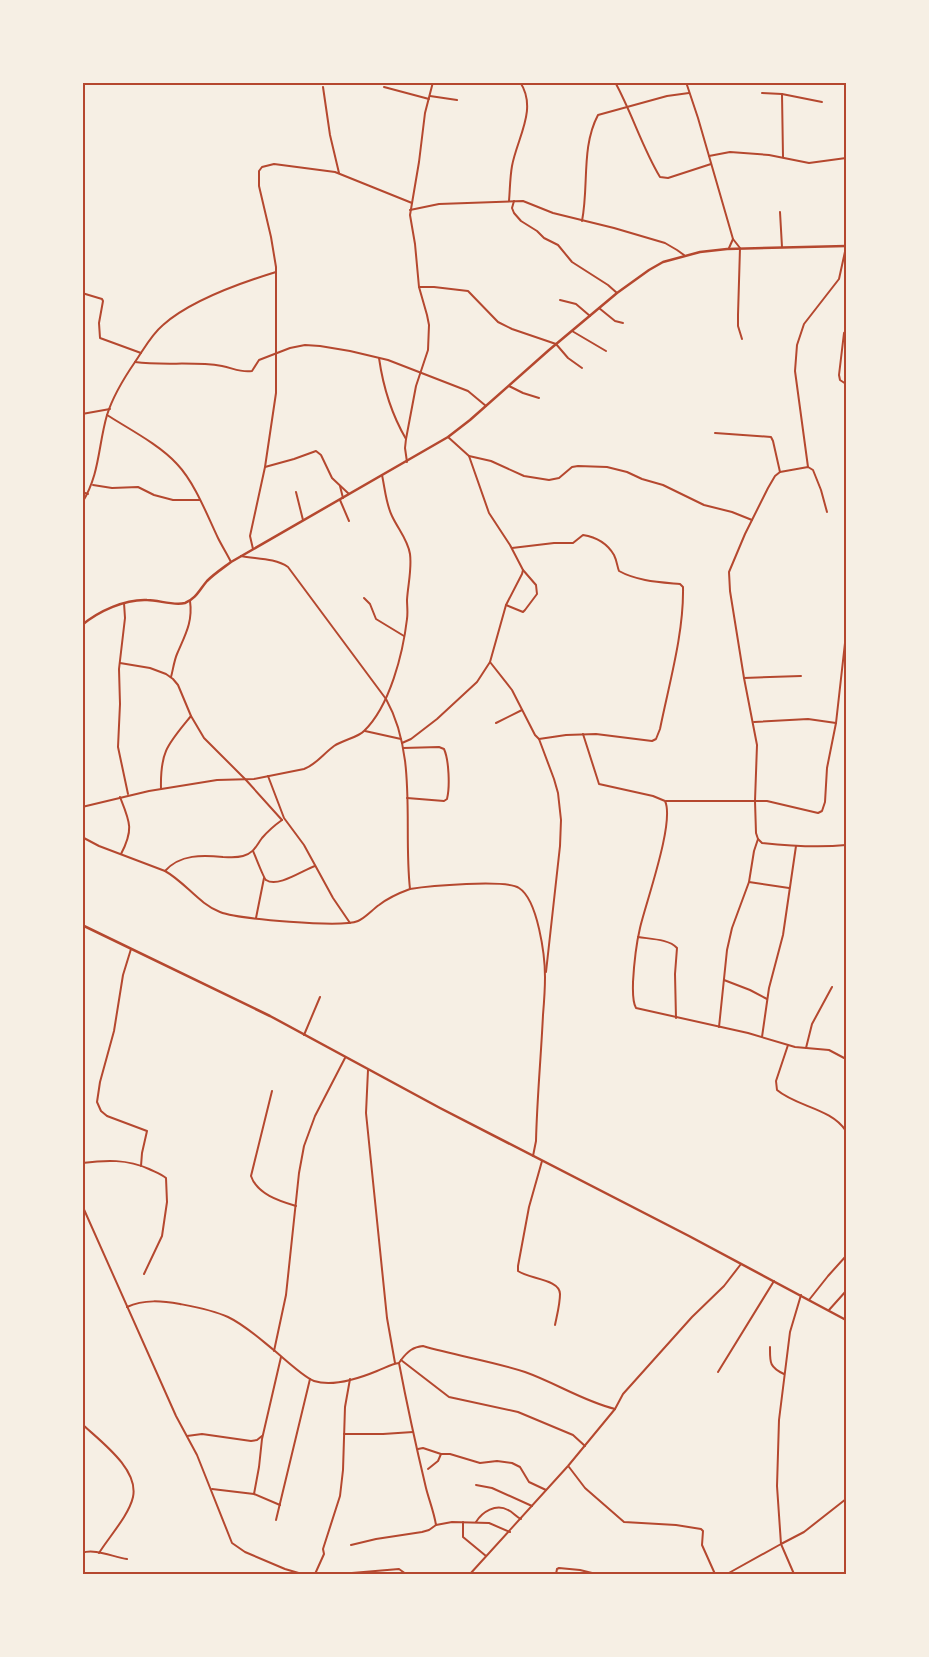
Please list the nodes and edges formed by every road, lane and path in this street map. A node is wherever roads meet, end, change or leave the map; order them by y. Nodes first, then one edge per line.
1 (432, 82) edge
2 (520, 82) edge
3 (615, 82) edge
4 (686, 82) edge
5 (384, 87) dead end
6 (323, 88) dead end
7 (690, 93) junction
8 (762, 93) dead end
9 (782, 94) junction
10 (429, 97) junction
11 (457, 100) dead end
12 (822, 102) dead end
13 (628, 108) junction
14 (709, 156) junction
15 (783, 157) junction
16 (846, 158) edge
17 (711, 164) junction
18 (340, 173) junction
19 (508, 201) junction
20 (514, 201) junction
21 (412, 202) junction
22 (410, 210) junction
23 (780, 212) dead end
24 (582, 221) junction
25 (733, 239) junction
26 (782, 247) junction
27 (846, 247) edge
28 (740, 248) junction
29 (727, 249) junction
30 (684, 256) junction
31 (276, 272) junction
32 (419, 287) junction
33 (617, 292) junction
34 (82, 293) edge
35 (560, 300) dead end
36 (599, 308) junction
37 (590, 316) junction
38 (623, 323) dead end
39 (572, 331) junction
40 (846, 331) edge
41 (742, 339) dead end
42 (556, 344) junction
43 (606, 351) dead end
44 (141, 353) junction
45 (276, 353) junction
46 (379, 358) junction
47 (135, 362) junction
48 (582, 368) dead end
49 (421, 373) junction
50 (846, 384) edge
51 (508, 386) junction
52 (539, 398) dead end
53 (486, 406) junction
54 (110, 409) junction
55 (82, 414) edge
56 (107, 415) junction
57 (715, 433) dead end
58 (448, 437) junction
59 (406, 438) junction
60 (468, 456) junction
61 (407, 462) junction
62 (265, 467) junction
63 (808, 467) junction
64 (780, 472) junction
65 (382, 475) junction
66 (92, 485) junction
67 (340, 486) junction
68 (82, 492) edge
69 (296, 492) dead end
70 (88, 494) junction
71 (350, 494) junction
72 (341, 499) junction
73 (200, 500) junction
74 (82, 503) edge
75 (827, 512) dead end
76 (303, 520) junction
77 (752, 520) junction
78 (349, 521) dead end
79 (512, 548) junction
80 (253, 549) junction
81 (240, 556) junction
82 (231, 562) junction
83 (523, 570) junction
84 (364, 598) dead end
85 (190, 600) junction
86 (124, 603) junction
87 (506, 605) junction
88 (82, 624) edge
89 (846, 634) edge
90 (404, 636) junction
91 (490, 662) junction
92 (120, 663) junction
93 (801, 676) dead end
94 (171, 678) junction
95 (744, 678) junction
96 (386, 699) junction
97 (522, 710) junction
98 (191, 716) junction
99 (753, 722) junction
100 (496, 723) dead end
101 (836, 723) junction
102 (365, 730) junction
103 (582, 734) junction
104 (539, 739) junction
105 (402, 741) junction
106 (403, 748) junction
107 (268, 776) junction
108 (246, 780) junction
109 (161, 789) junction
110 (128, 795) junction
111 (120, 797) junction
112 (407, 798) junction
113 (665, 801) junction
114 (755, 801) junction
115 (82, 807) edge
116 (283, 819) junction
117 (82, 837) edge
118 (758, 839) junction
119 (846, 845) edge
120 (796, 846) junction
121 (253, 851) junction
122 (121, 855) junction
123 (315, 865) junction
124 (165, 870) junction
125 (264, 878) junction
126 (748, 882) junction
127 (789, 888) junction
128 (410, 889) junction
129 (256, 918) junction
130 (350, 923) junction
131 (82, 925) edge
132 (638, 937) junction
133 (131, 949) junction
134 (545, 976) junction
135 (723, 980) junction
136 (832, 987) dead end
137 (320, 996) dead end
138 (767, 999) junction
139 (676, 1018) junction
140 (718, 1027) junction
141 (304, 1035) junction
142 (762, 1037) junction
143 (788, 1045) junction
144 (806, 1048) junction
145 (344, 1058) junction
146 (846, 1059) edge
147 (368, 1070) junction
148 (272, 1091) dead end
149 (846, 1131) edge
150 (533, 1156) junction
151 (542, 1161) junction
152 (82, 1163) edge
153 (141, 1166) junction
154 (82, 1205) edge
155 (296, 1206) junction
156 (846, 1256) edge
157 (741, 1264) junction
158 (144, 1274) dead end
159 (774, 1281) junction
160 (846, 1291) edge
161 (801, 1295) junction
162 (809, 1300) junction
163 (128, 1307) junction
164 (829, 1310) junction
165 (846, 1320) edge
166 (555, 1326) dead end
167 (770, 1347) dead end
168 (274, 1351) junction
169 (282, 1357) junction
170 (401, 1360) junction
171 (395, 1363) junction
172 (399, 1363) junction
173 (718, 1372) dead end
174 (784, 1374) junction
175 (310, 1379) junction
176 (350, 1379) junction
177 (615, 1409) junction
178 (82, 1424) edge
179 (413, 1432) junction
180 (344, 1434) junction
181 (187, 1436) junction
182 (262, 1436) junction
183 (585, 1446) junction
184 (418, 1449) junction
185 (441, 1454) junction
186 (568, 1466) junction
187 (428, 1469) dead end
188 (476, 1485) dead end
189 (211, 1489) junction
190 (546, 1490) junction
191 (254, 1494) junction
192 (846, 1499) edge
193 (280, 1505) junction
194 (532, 1506) junction
195 (521, 1519) junction
196 (276, 1520) dead end
197 (463, 1522) junction
198 (476, 1522) junction
199 (436, 1525) junction
200 (510, 1532) junction
201 (781, 1544) junction
202 (351, 1545) dead end
203 (82, 1553) edge
204 (99, 1553) junction
205 (487, 1557) junction
206 (127, 1559) dead end
207 (302, 1574) edge
208 (315, 1574) edge
209 (340, 1574) edge
210 (406, 1574) edge
211 (470, 1574) edge
212 (556, 1574) edge
213 (596, 1574) edge
214 (715, 1574) edge
215 (726, 1574) edge
216 (794, 1574) edge

1 - 10 street
2 - 19 street
3 - 13 street
4 - 7 street
5 - 10 street
6 - 18 street
7 - 13 street
7 - 14 street
8 - 9 street
9 - 12 street
9 - 15 street
10 - 11 street
10 - 21 street
13 - 17 street
13 - 24 street
14 - 15 street
14 - 17 street
15 - 16 street
17 - 25 street
18 - 21 street
18 - 31 street
19 - 20 street
19 - 22 street
20 - 24 street
20 - 33 street
21 - 22 street
22 - 32 street
23 - 26 street
24 - 30 street
25 - 28 street
25 - 29 street
26 - 27 main road
26 - 28 main road
27 - 63 street
28 - 29 main road
28 - 41 street
29 - 30 main road
30 - 33 main road
31 - 44 street
31 - 45 street
32 - 42 street
32 - 49 street
33 - 36 main road
34 - 44 street
35 - 37 street
36 - 37 main road
36 - 38 street
37 - 39 main road
39 - 42 main road
39 - 43 street
40 - 50 street
42 - 48 street
42 - 51 main road
44 - 47 street
45 - 46 street
45 - 47 street
45 - 62 street
46 - 49 street
46 - 59 street
47 - 54 street
49 - 53 street
49 - 59 street
51 - 52 street
51 - 53 main road
53 - 58 main road
54 - 55 street
54 - 56 street
56 - 66 street
56 - 73 street
57 - 64 street
58 - 60 street
58 - 61 main road
59 - 61 street
60 - 77 street
60 - 79 street
61 - 65 main road
62 - 67 street
62 - 80 street
63 - 64 street
63 - 75 street
64 - 77 street
65 - 71 main road
65 - 90 street
66 - 70 street
66 - 73 street
67 - 71 street
67 - 72 street
68 - 70 street
69 - 76 street
70 - 74 street
71 - 72 main road
72 - 76 main road
72 - 78 street
73 - 82 street
76 - 80 main road
77 - 95 street
79 - 83 street
79 - 103 street
80 - 81 main road
81 - 82 main road
81 - 96 street
82 - 85 main road
83 - 87 street
83 - 87 street
84 - 90 street
85 - 86 main road
85 - 94 street
86 - 88 main road
86 - 92 street
87 - 91 street
89 - 101 street
90 - 96 street
91 - 97 street
91 - 105 street
92 - 94 street
92 - 110 street
93 - 95 street
94 - 98 street
95 - 99 street
96 - 102 street
96 - 105 street
97 - 100 street
97 - 104 street
98 - 108 street
98 - 109 street
99 - 101 street
99 - 114 street
101 - 114 street
102 - 105 street
102 - 107 street
103 - 104 street
103 - 113 street
104 - 134 street
105 - 106 street
106 - 112 street
106 - 112 street
107 - 108 street
107 - 116 street
108 - 109 street
108 - 116 street
109 - 110 street
110 - 111 street
111 - 115 street
111 - 122 street
112 - 128 street
113 - 114 street
113 - 132 street
114 - 118 street
116 - 121 street
116 - 123 street
117 - 122 street
118 - 120 street
118 - 126 street
119 - 120 street
120 - 127 street
121 - 124 street
121 - 125 street
122 - 124 street
123 - 125 street
123 - 130 street
124 - 129 street
125 - 129 street
126 - 127 street
126 - 135 street
127 - 138 street
128 - 130 street
128 - 134 street
129 - 130 street
131 - 133 main road
132 - 139 street
132 - 139 street
133 - 141 main road
133 - 153 street
134 - 150 street
135 - 138 street
135 - 140 street
136 - 144 street
137 - 141 street
138 - 142 street
139 - 140 street
140 - 142 street
141 - 145 main road
142 - 143 street
143 - 144 street
143 - 149 street
144 - 146 street
145 - 147 main road
145 - 155 street
147 - 150 main road
147 - 171 street
148 - 155 street
150 - 151 main road
151 - 157 main road
151 - 166 street
152 - 153 street
153 - 158 street
154 - 163 street
155 - 168 street
156 - 162 street
157 - 159 main road
157 - 177 street
159 - 161 main road
159 - 173 street
160 - 164 street
161 - 162 main road
161 - 174 street
162 - 164 main road
163 - 168 street
163 - 181 street
164 - 165 main road
167 - 174 street
168 - 169 street
169 - 175 street
169 - 182 street
170 - 172 street
170 - 177 street
170 - 183 street
171 - 172 street
171 - 176 street
172 - 179 street
174 - 201 street
175 - 176 street
175 - 193 street
176 - 180 street
177 - 183 street
178 - 204 street
179 - 180 street
179 - 184 street
180 - 208 street
181 - 182 street
181 - 189 street
182 - 191 street
183 - 186 street
184 - 185 street
184 - 199 street
185 - 187 street
185 - 190 street
186 - 190 street
186 - 214 street
188 - 194 street
189 - 191 street
189 - 207 street
190 - 194 street
191 - 193 street
192 - 201 street
193 - 196 street
194 - 195 street
195 - 198 street
195 - 200 street
197 - 198 street
197 - 199 street
197 - 205 street
198 - 200 street
199 - 202 street
200 - 205 street
201 - 215 street
201 - 216 street
203 - 204 street
204 - 206 street
205 - 211 street
209 - 210 street
212 - 213 street

